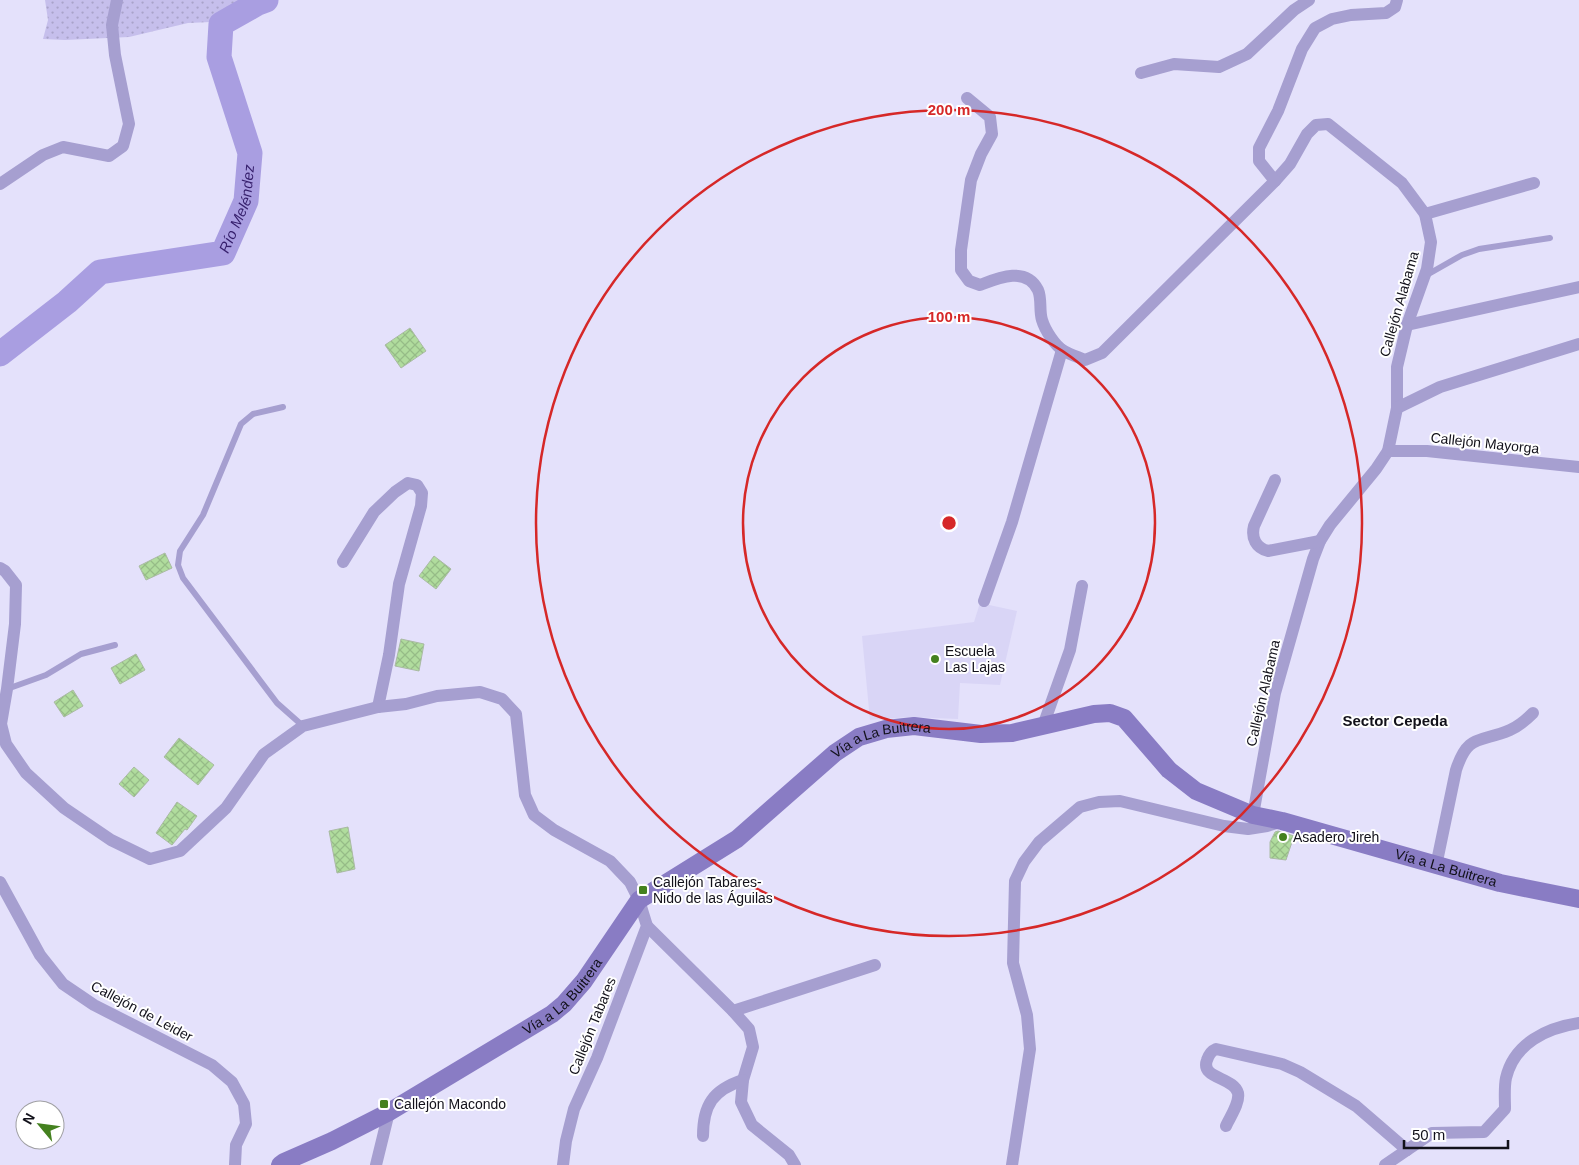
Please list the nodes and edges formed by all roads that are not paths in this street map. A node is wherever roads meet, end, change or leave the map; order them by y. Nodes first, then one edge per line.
1 (117, 0) edge
2 (1308, 0) edge
3 (1397, 0) edge
4 (1141, 73) dead end
5 (967, 98) dead end
6 (1275, 181) junction
7 (1534, 183) dead end
8 (0, 184) edge
9 (1425, 214) junction
10 (1550, 238) dead end
11 (1424, 277) junction
12 (1579, 288) edge
13 (1407, 325) junction
14 (1579, 344) edge
15 (1062, 350) junction
16 (284, 407) dead end
17 (1397, 408) junction
18 (1388, 451) junction
19 (1579, 467) edge
20 (1275, 480) dead end
21 (1320, 541) junction
22 (343, 562) dead end
23 (0, 568) edge
24 (1082, 586) dead end
25 (984, 601) dead end
26 (115, 645) dead end
27 (7, 689) junction
28 (378, 706) junction
29 (1533, 713) dead end
30 (303, 726) junction
31 (1043, 726) junction
32 (1253, 815) junction
33 (1282, 821) junction
34 (1436, 866) junction
35 (0, 882) edge
36 (1579, 899) edge
37 (639, 900) junction
38 (647, 926) junction
39 (875, 965) dead end
40 (733, 1010) junction
41 (1579, 1023) edge
42 (743, 1080) junction
43 (389, 1112) junction
44 (1226, 1126) dead end
45 (703, 1136) dead end
46 (1407, 1150) junction
47 (235, 1165) edge
48 (280, 1165) edge
49 (376, 1165) edge
50 (563, 1165) edge
51 (796, 1165) edge
52 (1012, 1165) edge
53 (1385, 1165) edge

1 - 8 street
2 - 4 street
3 - 6 street
5 - 15 street
6 - 9 street, Callejón Alabama
6 - 15 street
7 - 9 street
9 - 11 street, Callejón Alabama
10 - 11 lane
11 - 13 street, Callejón Alabama
12 - 13 street
13 - 17 street, Callejón Alabama
14 - 17 street
15 - 25 street
16 - 30 lane
17 - 18 street, Callejón Alabama
18 - 19 street, Callejón Mayorga
18 - 21 street, Callejón Alabama
20 - 21 street
21 - 32 street, Callejón Alabama
22 - 28 street
23 - 27 street
24 - 31 street
26 - 27 lane
27 - 30 street
28 - 30 street
28 - 37 street
29 - 34 street
31 - 32 street, Vía a La Buitrera
31 - 37 street, Vía a La Buitrera
32 - 33 street, Vía a La Buitrera
33 - 34 street, Vía a La Buitrera
33 - 52 street
34 - 36 street, Vía a La Buitrera
35 - 47 street, Callejón de Leider
37 - 38 street
37 - 43 street, Vía a La Buitrera
38 - 40 street
38 - 50 street, Callejón Tabares
39 - 40 street
40 - 42 street
41 - 46 street
42 - 45 street
42 - 51 street
43 - 48 street, Vía a La Buitrera
43 - 49 street
44 - 46 street
46 - 53 street

